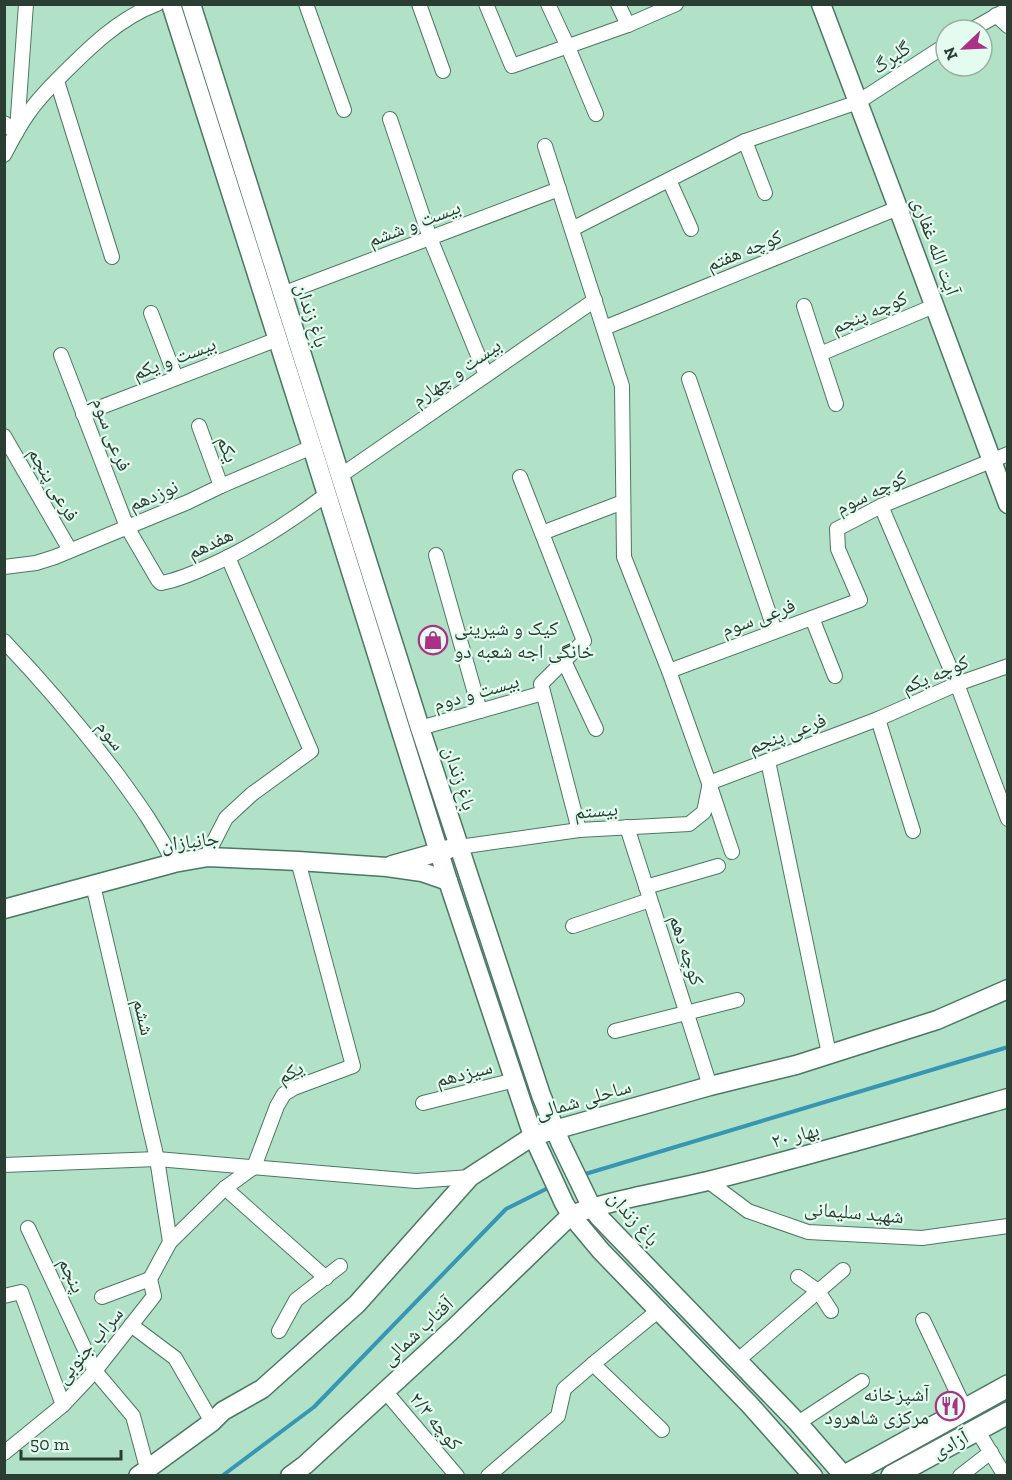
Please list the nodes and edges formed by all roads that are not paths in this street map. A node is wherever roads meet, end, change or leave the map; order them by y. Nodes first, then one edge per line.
1 (26, 4) edge
2 (157, 4) edge
3 (171, 4) edge
4 (190, 4) edge
5 (306, 4) edge
6 (419, 4) edge
7 (486, 4) edge
8 (548, 4) edge
9 (618, 4) edge
10 (676, 4) edge
11 (821, 4) edge
12 (1002, 12) edge
13 (628, 25) junction
14 (1008, 26) edge
15 (568, 47) junction
16 (934, 53) edge
17 (443, 71) dead end
18 (57, 81) junction
19 (858, 102) junction
20 (344, 110) dead end
21 (596, 114) dead end
22 (390, 119) dead end
23 (4, 123) edge
24 (16, 132) junction
25 (745, 141) junction
26 (544, 146) dead end
27 (4, 155) edge
28 (669, 180) junction
29 (559, 189) junction
30 (765, 193) dead end
31 (898, 208) junction
32 (572, 229) junction
33 (691, 229) dead end
34 (430, 238) junction
35 (112, 257) dead end
36 (282, 294) junction
37 (595, 300) junction
38 (804, 306) dead end
39 (934, 306) junction
40 (151, 313) dead end
41 (604, 328) junction
42 (278, 339) junction
43 (819, 354) junction
44 (61, 355) dead end
45 (486, 375) junction
46 (176, 378) junction
47 (689, 379) dead end
48 (836, 404) dead end
49 (83, 414) junction
50 (199, 426) dead end
51 (4, 436) edge
52 (312, 447) junction
53 (999, 457) edge
54 (340, 476) junction
55 (520, 477) dead end
56 (221, 486) junction
57 (327, 494) junction
58 (623, 502) junction
59 (1008, 504) edge
60 (881, 506) junction
61 (127, 527) junction
62 (542, 533) junction
63 (70, 550) junction
64 (436, 555) dead end
65 (228, 557) junction
66 (4, 567) edge
67 (860, 600) joint
68 (812, 618) junction
69 (775, 632) junction
70 (4, 641) edge
71 (564, 661) junction
72 (1008, 666) edge
73 (669, 671) junction
74 (835, 676) dead end
75 (957, 684) junction
76 (543, 693) junction
77 (480, 711) junction
78 (878, 719) junction
79 (420, 728) junction
80 (596, 729) dead end
81 (768, 761) junction
82 (709, 783) junction
83 (1008, 819) edge
84 (627, 827) junction
85 (579, 830) junction
86 (913, 831) dead end
87 (459, 847) junction
88 (439, 852) junction
89 (732, 852) dead end
90 (208, 857) junction
91 (298, 861) junction
92 (174, 863) junction
93 (718, 866) dead end
94 (387, 867) junction
95 (448, 881) junction
96 (93, 885) junction
97 (648, 894) junction
98 (4, 909) edge
99 (573, 926) dead end
100 (1008, 989) edge
101 (737, 1000) dead end
102 (686, 1012) junction
103 (615, 1031) dead end
104 (829, 1054) junction
105 (515, 1080) junction
106 (710, 1086) junction
107 (1008, 1098) edge
108 (423, 1103) dead end
109 (533, 1136) junction
110 (558, 1137) junction
111 (157, 1159) junction
112 (4, 1165) edge
113 (254, 1167) junction
114 (470, 1177) junction
115 (708, 1181) junction
116 (225, 1188) junction
117 (589, 1201) junction
118 (567, 1209) junction
119 (1008, 1226) edge
120 (28, 1228) dead end
121 (170, 1242) junction
122 (340, 1266) dead end
123 (843, 1270) dead end
124 (798, 1277) dead end
125 (326, 1278) junction
126 (150, 1279) junction
127 (818, 1292) junction
128 (4, 1296) edge
129 (102, 1297) dead end
130 (659, 1310) junction
131 (831, 1311) dead end
132 (923, 1320) dead end
133 (131, 1325) junction
134 (279, 1331) dead end
135 (737, 1361) junction
136 (593, 1364) junction
137 (95, 1371) junction
138 (862, 1381) dead end
139 (1008, 1386) edge
140 (386, 1391) junction
141 (63, 1405) junction
142 (965, 1409) junction
143 (1008, 1413) edge
144 (212, 1422) junction
145 (798, 1423) junction
146 (662, 1430) dead end
147 (977, 1430) junction
148 (6, 1449) edge
149 (991, 1452) junction
150 (142, 1472) edge
151 (290, 1476) edge
152 (457, 1476) edge
153 (488, 1476) edge
154 (813, 1476) edge
155 (844, 1476) edge
156 (892, 1476) edge
157 (960, 1476) edge
158 (1005, 1476) edge

1 - 24 street
2 - 18 street
3 - 42 main road, باغ زندان
4 - 36 main road, باغ زندان
5 - 20 street
6 - 17 street
7 - 15 street
8 - 15 street
9 - 13 street
10 - 13 street
11 - 19 main road, آیت الله غفاری
12 - 14 street
13 - 15 street
15 - 21 street
16 - 19 street, گلبرگ
18 - 24 street
18 - 35 street
19 - 25 street, گلبرگ
19 - 31 main road, آیت الله غفاری
22 - 34 street
23 - 24 street
24 - 27 street
25 - 28 street, گلبرگ
25 - 30 street
26 - 29 street
28 - 32 street, گلبرگ
28 - 33 street
29 - 32 street
29 - 34 street, بیست و ششم
31 - 39 main road, آیت الله غفاری
31 - 41 street, کوچه هفتم
32 - 37 street
34 - 36 street, بیست و ششم
34 - 45 street
36 - 54 main road, باغ زندان
37 - 41 street
37 - 45 street, بیست و چهارم
38 - 43 street
39 - 43 street, کوچه پنجم
39 - 53 main road, آیت الله غفاری
40 - 46 street
41 - 58 street
42 - 46 street, بیست و یکم
42 - 52 main road, باغ زندان
43 - 48 street
44 - 49 street, فرعی سوم
45 - 54 street, بیست و چهارم
46 - 49 street, بیست و یکم
47 - 69 street
49 - 61 street, فرعی سوم
50 - 56 street, یکم
51 - 63 street, فرعی پنجم
52 - 56 street, نوزدهم
52 - 57 main road, باغ زندان
53 - 59 main road, آیت الله غفاری
53 - 60 street, کوچه سوم
54 - 79 main road, باغ زندان
55 - 62 street
56 - 61 street, نوزدهم
57 - 65 street, هفدهم
57 - 88 main road, باغ زندان
58 - 62 street
58 - 73 street
60 - 67 street, کوچه سوم
60 - 75 street
61 - 63 street, نوزدهم
61 - 65 street, هفدهم
62 - 71 street
63 - 66 street, نوزدهم
64 - 77 street
65 - 90 street
67 - 68 street, فرعی سوم
68 - 69 street, فرعی سوم
68 - 74 street
69 - 73 street, فرعی سوم
70 - 92 street, سوم
71 - 76 street
71 - 80 street
72 - 75 street, کوچه یکم
73 - 82 street
75 - 78 street, کوچه یکم
75 - 83 street
76 - 77 street, بیست و دوم
76 - 85 street
77 - 79 street, بیست و دوم
78 - 81 street, فرعی پنجم
78 - 86 street
79 - 87 main road, باغ زندان
81 - 82 street, فرعی پنجم
81 - 104 street
82 - 84 street, بیستم
82 - 89 street
84 - 85 street, بیستم
84 - 97 street, کوچه دهم
85 - 87 street, بیستم
87 - 88 main road, جانبازان
87 - 110 main road, باغ زندان
88 - 94 main road, جانبازان
88 - 95 main road, باغ زندان
90 - 91 main road, جانبازان
90 - 92 main road, جانبازان
91 - 94 main road, جانبازان
91 - 113 street, یکم
92 - 96 main road, جانبازان
93 - 97 street
94 - 95 main road, جانبازان
95 - 105 main road, باغ زندان
96 - 98 main road, جانبازان
96 - 111 street, ششم
97 - 99 street
97 - 102 street, کوچه دهم
100 - 104 main road, ساحلی شمالی
101 - 102 street
102 - 103 street
102 - 106 street, کوچه دهم
104 - 106 main road, ساحلی شمالی
105 - 108 street, سیزدهم
105 - 109 main road, باغ زندان
106 - 110 main road, ساحلی شمالی
107 - 115 main road, بهار ۲۰
109 - 110 main road, ساحلی شمالی
109 - 114 main road, ساحلی شمالی
109 - 118 main road, باغ زندان
110 - 117 main road, باغ زندان
111 - 112 street
111 - 113 street
111 - 121 street
113 - 114 street
113 - 116 street, سراب جنوبی
114 - 144 main road, ساحلی شمالی
115 - 117 main road, بهار ۲۰
115 - 119 street, شهید سلیمانی
116 - 121 street, سراب جنوبی
116 - 125 street
117 - 118 main road, بهار ۲۰
117 - 135 main road, باغ زندان
118 - 130 main road, باغ زندان
118 - 140 main road, آفتاب شمالی
120 - 137 street, پنجم
121 - 126 street, سراب جنوبی
122 - 125 street
123 - 127 street
124 - 127 street
125 - 134 street
126 - 129 street
126 - 133 street, سراب جنوبی
127 - 131 street
127 - 135 street
128 - 141 street
130 - 136 street
130 - 154 main road, باغ زندان
132 - 142 street
133 - 137 street, سراب جنوبی
133 - 144 street
135 - 145 main road, باغ زندان
136 - 146 street
136 - 153 street
137 - 141 street, سراب جنوبی
137 - 150 street
138 - 145 street
139 - 142 main road, آزادی
140 - 151 main road, آفتاب شمالی
140 - 152 street, کوچه ۲/۳
141 - 148 street, سراب جنوبی
142 - 155 main road, آزادی
143 - 147 main road, آزادی
144 - 150 main road, ساحلی شمالی
145 - 155 main road, باغ زندان
147 - 149 street
147 - 156 main road, آزادی
149 - 157 street
149 - 158 street

